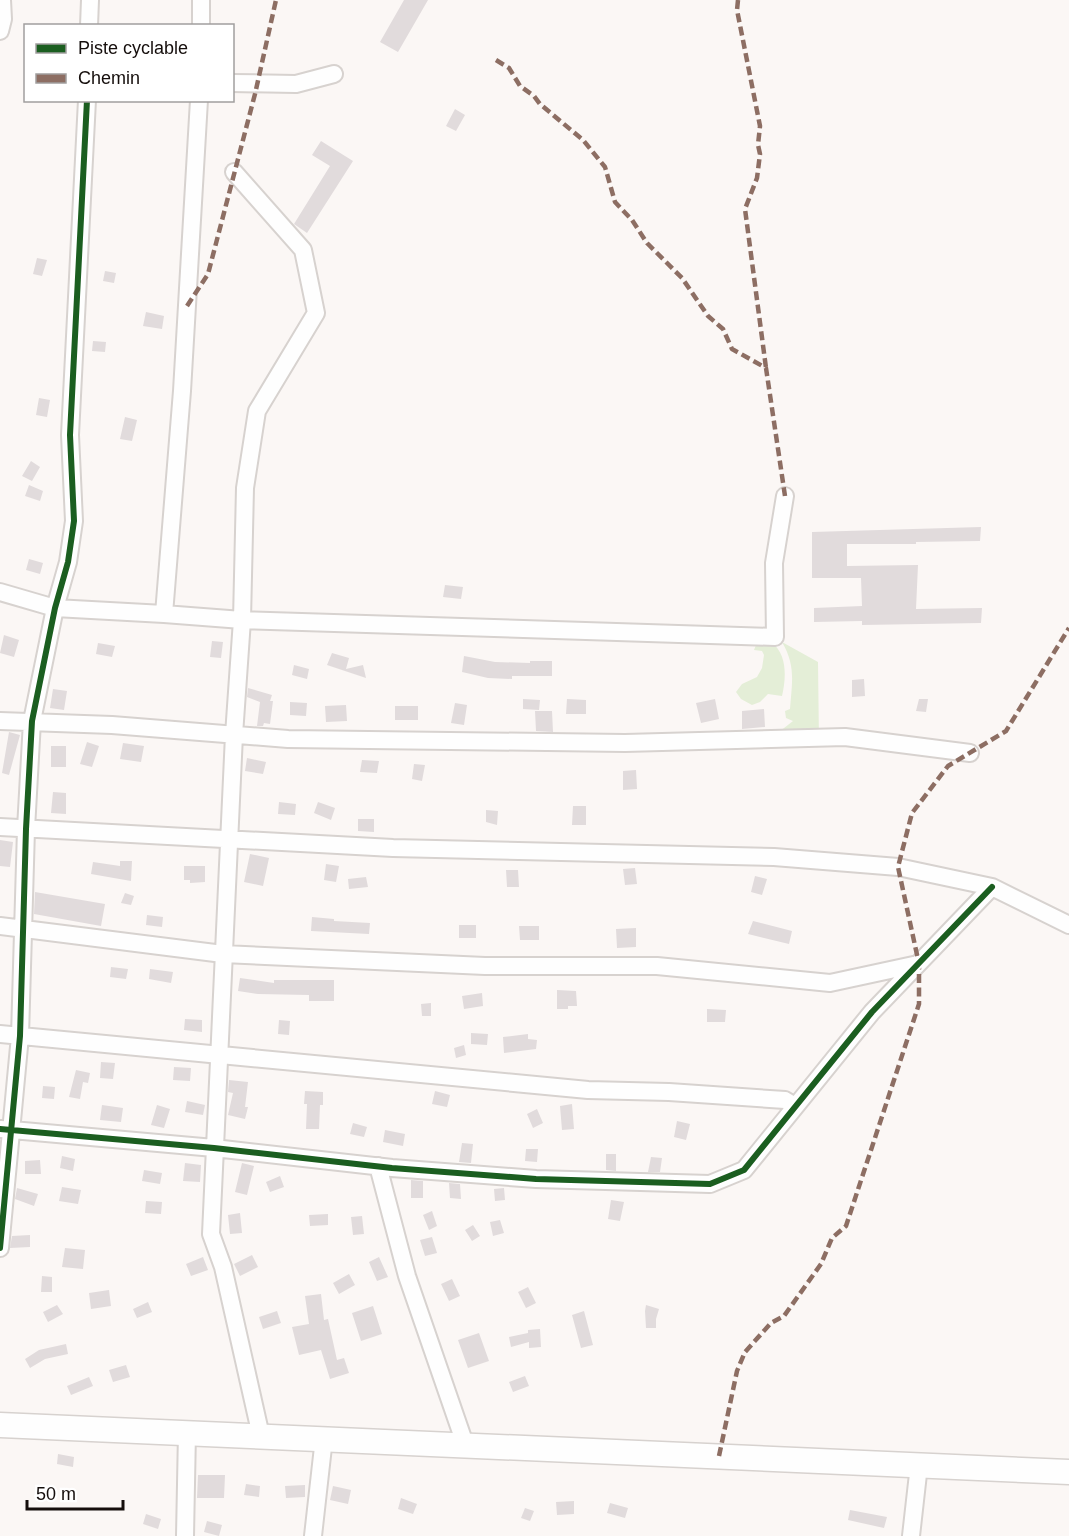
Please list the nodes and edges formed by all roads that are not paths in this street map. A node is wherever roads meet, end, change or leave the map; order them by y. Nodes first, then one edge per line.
1 (2, 0) edge
2 (90, 0) edge
3 (201, 0) edge
4 (89, 24) edge
5 (201, 24) edge
6 (0, 31) edge
7 (334, 74) dead end
8 (234, 83) edge
9 (87, 102) edge
10 (199, 102) edge
11 (234, 172) dead end
12 (785, 496) dead end
13 (0, 592) edge
14 (55, 608) junction
15 (164, 614) junction
16 (242, 620) junction
17 (0, 721) edge
18 (32, 721) junction
19 (234, 735) junction
20 (970, 753) dead end
21 (0, 827) edge
22 (26, 829) junction
23 (229, 839) junction
24 (992, 887) junction
25 (1069, 925) edge
26 (0, 926) edge
27 (23, 928) junction
28 (223, 954) junction
29 (919, 964) junction
30 (0, 1034) edge
31 (20, 1036) junction
32 (218, 1056) junction
33 (795, 1106) junction
34 (6, 1130) edge
35 (214, 1148) junction
36 (378, 1166) junction
37 (1, 1225) edge
38 (0, 1248) edge
39 (0, 1425) edge
40 (187, 1432) junction
41 (261, 1436) junction
42 (324, 1438) junction
43 (465, 1444) junction
44 (919, 1465) junction
45 (1069, 1472) edge
46 (185, 1536) edge
47 (313, 1536) edge
48 (911, 1536) edge

1 - 6 street
2 - 4 street
3 - 5 street
7 - 8 street
9 - 14 street
10 - 15 street
11 - 16 street
12 - 16 street
13 - 14 street
14 - 15 street
14 - 18 street
15 - 16 street
16 - 19 street
17 - 18 street
18 - 19 street
18 - 22 street
19 - 20 street
19 - 23 street
21 - 22 street
22 - 23 street
22 - 27 street
23 - 24 street
23 - 28 street
24 - 25 street
24 - 29 street
26 - 27 street
27 - 28 street
27 - 31 street
28 - 29 street
28 - 32 street
29 - 33 street
30 - 31 street
31 - 32 street
31 - 34 street
32 - 33 street
32 - 35 street
33 - 36 street
34 - 35 street
34 - 37 street
35 - 36 street
35 - 41 street
36 - 43 street
37 - 38 street
39 - 40 highway
40 - 41 highway
40 - 46 street
41 - 42 highway
42 - 43 highway
42 - 47 street
43 - 44 highway
44 - 45 highway
44 - 48 street

